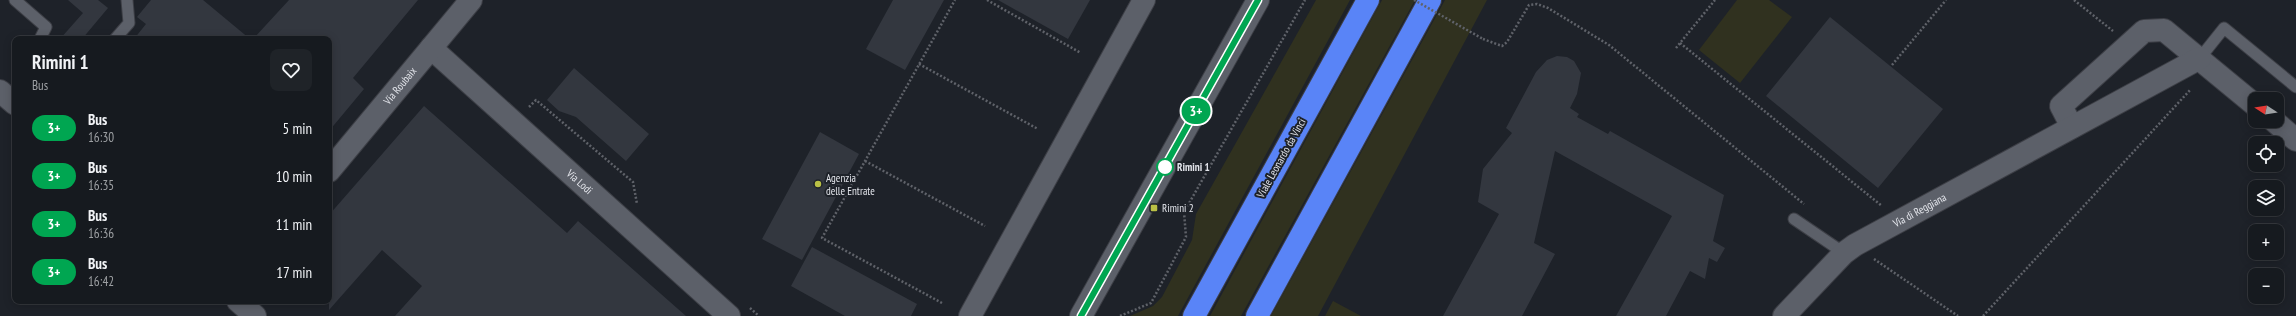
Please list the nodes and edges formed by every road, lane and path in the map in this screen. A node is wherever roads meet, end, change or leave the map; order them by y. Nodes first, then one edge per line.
1 (15, 0) edge
2 (127, 0) edge
3 (471, 0) edge
4 (955, 0) edge
5 (987, 0) edge
6 (1144, 0) edge
7 (1258, 0) edge
8 (1305, 0) edge
9 (1368, 0) edge
10 (1414, 0) edge
11 (1430, 0) edge
12 (1715, 0) edge
13 (1946, 0) edge
14 (2074, 0) edge
15 (42, 36) edge
16 (117, 36) edge
17 (1680, 43) junction
18 (2129, 43) junction
19 (431, 48) junction
20 (1676, 48) dead end
21 (1081, 52) dead end
22 (2200, 58) junction
23 (919, 64) junction
24 (1892, 65) dead end
25 (2296, 87) edge
26 (2192, 88) dead end
27 (0, 91) edge
28 (2248, 99) edge
29 (12, 101) edge
30 (523, 103) dead end
31 (2072, 127) junction
32 (2282, 128) edge
33 (1038, 130) dead end
34 (2296, 140) edge
35 (865, 161) junction
36 (332, 167) edge
37 (1806, 205) dead end
38 (638, 209) dead end
39 (1794, 219) dead end
40 (1901, 221) junction
41 (984, 226) dead end
42 (1849, 249) junction
43 (942, 303) dead end
44 (241, 304) edge
45 (749, 307) dead end
46 (255, 316) edge
47 (729, 316) edge
48 (759, 316) edge
49 (970, 316) edge
50 (1081, 316) edge
51 (1120, 316) edge
52 (1194, 316) edge
53 (1257, 316) edge
54 (1784, 316) edge
55 (1958, 316) edge
56 (1983, 316) edge

1 - 15 lane
2 - 16 lane
3 - 19 street, Via Roubaix
4 - 23 path
5 - 21 path
6 - 49 street
7 - 50 street
8 - 51 path
9 - 52 highway, Viale Leonardo da Vinci
10 - 37 path, bridge
11 - 53 highway
12 - 17 path
13 - 24 path
14 - 18 path
17 - 20 path
17 - 40 path
18 - 22 street
18 - 31 street
19 - 36 street, Via Roubaix
19 - 47 street, Via Lodi
22 - 25 lane
22 - 28 street
22 - 31 street, Via di Reggiana
23 - 33 path
23 - 35 path
26 - 56 path
27 - 29 street
30 - 38 path
31 - 40 street, Via di Reggiana
32 - 34 street
35 - 41 path
35 - 43 path
39 - 42 lane
40 - 42 street, Via di Reggiana
42 - 54 street, Via di Reggiana
42 - 55 path
44 - 46 street
45 - 48 path

